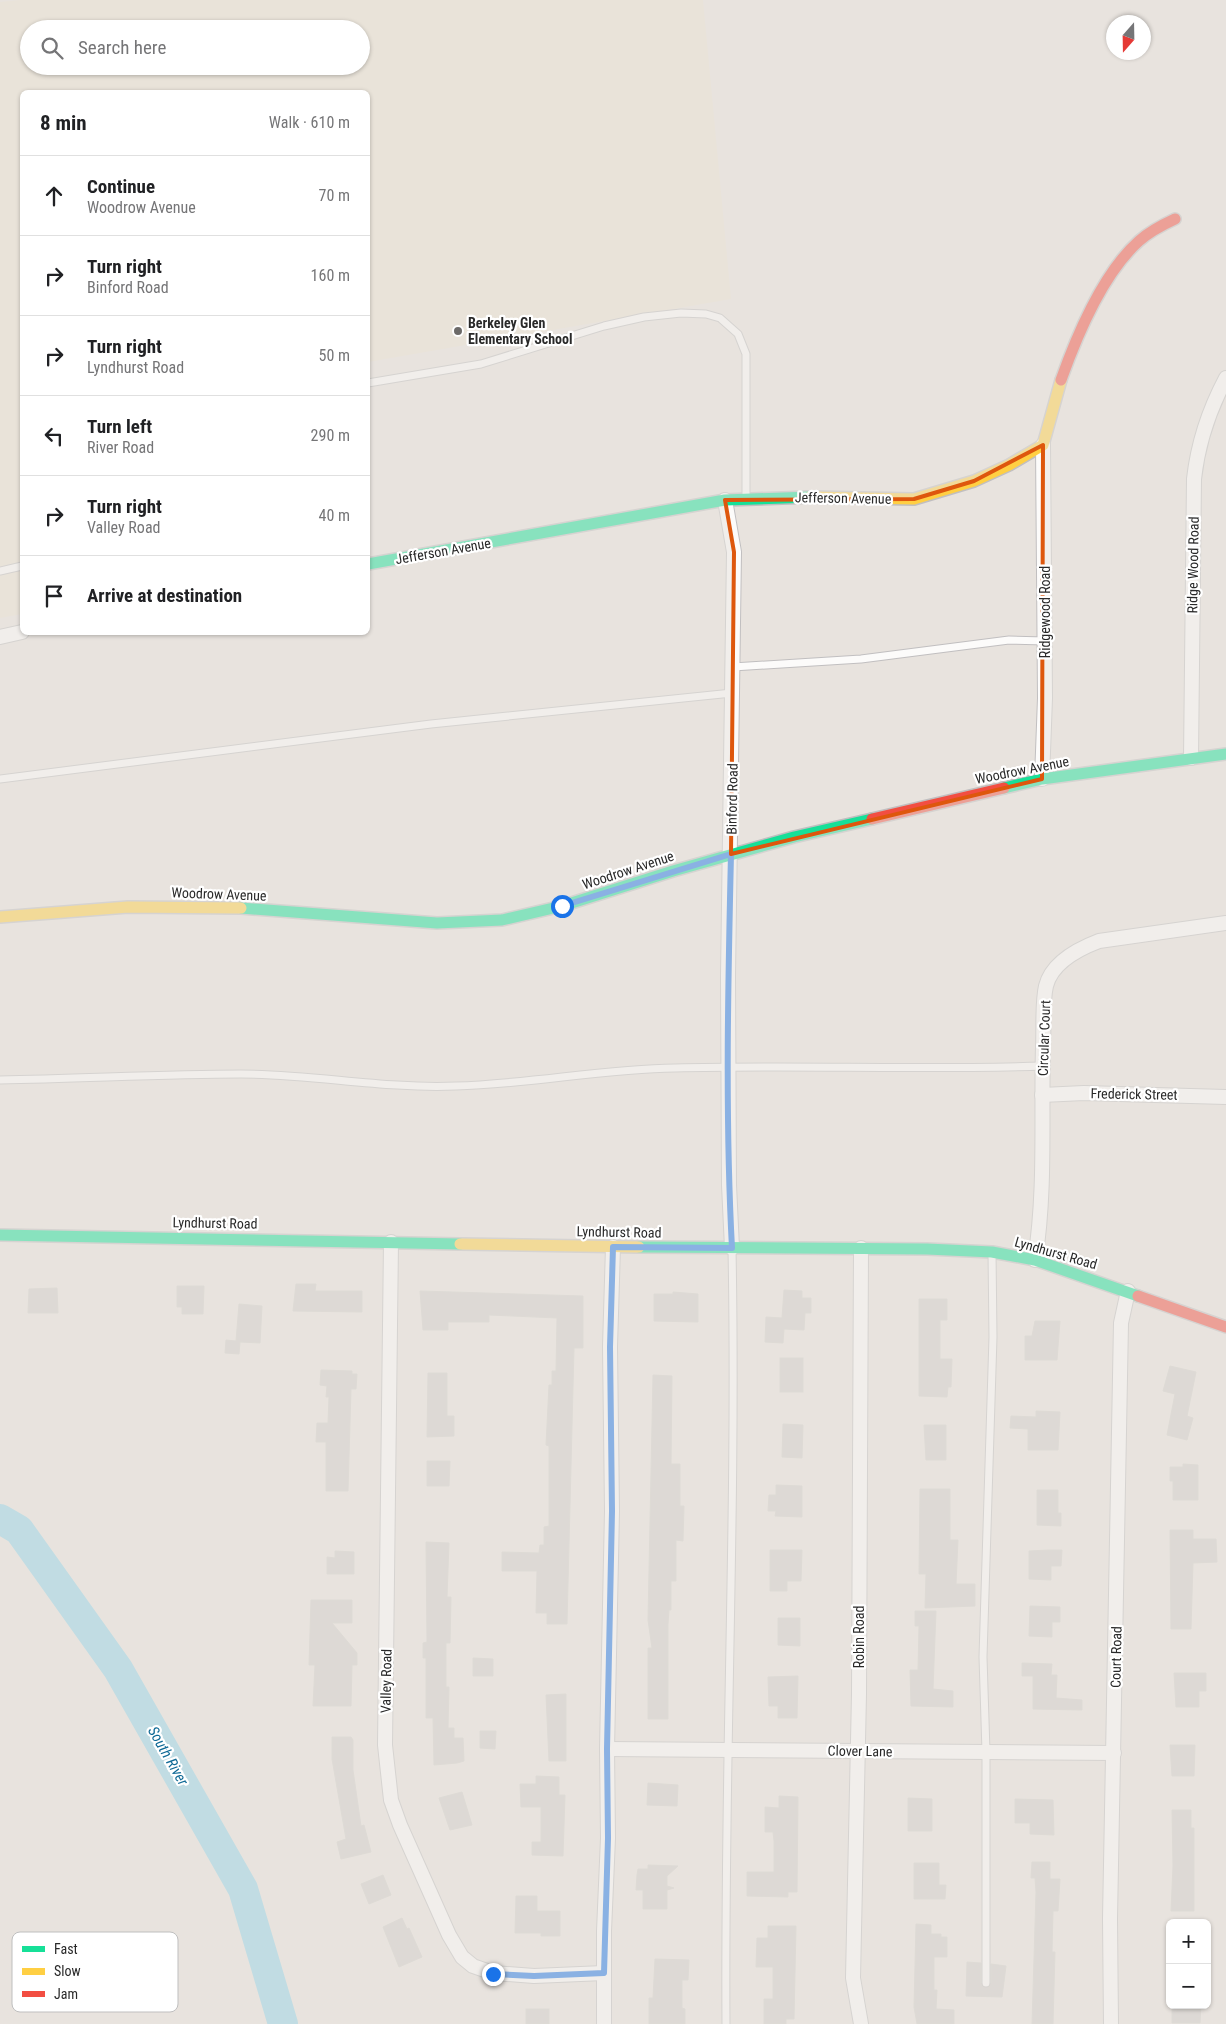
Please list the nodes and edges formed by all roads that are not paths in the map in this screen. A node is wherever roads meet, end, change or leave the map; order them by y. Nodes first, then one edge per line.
1 (1175, 219) dead end
2 (1226, 378) edge
3 (370, 383) edge
4 (1043, 445) junction
5 (746, 498) junction
6 (725, 500) junction
7 (370, 564) edge
8 (20, 566) edge
9 (0, 570) edge
10 (20, 632) edge
11 (0, 637) edge
12 (1045, 640) junction
13 (733, 666) junction
14 (733, 693) junction
15 (1226, 754) edge
16 (1191, 758) junction
17 (0, 779) edge
18 (1042, 779) junction
19 (731, 854) junction
20 (0, 917) edge
21 (1226, 923) edge
22 (1043, 1066) junction
23 (728, 1069) junction
24 (0, 1080) edge
25 (1042, 1095) junction
26 (1226, 1097) edge
27 (0, 1235) edge
28 (391, 1242) junction
29 (613, 1247) junction
30 (732, 1248) junction
31 (861, 1248) junction
32 (992, 1252) junction
33 (1035, 1260) junction
34 (1128, 1291) junction
35 (1226, 1327) edge
36 (728, 1748) junction
37 (607, 1749) junction
38 (857, 1751) junction
39 (986, 1752) junction
40 (1114, 1752) junction
41 (604, 1973) junction
42 (986, 1982) dead end
43 (604, 2024) edge
44 (726, 2024) edge
45 (861, 2024) edge
46 (1111, 2024) edge

1 - 4 street
2 - 16 street, Ridge Wood Road
3 - 5 lane
4 - 5 street, Jefferson Avenue
4 - 12 street, Ridgewood Road
5 - 6 street, Jefferson Avenue
6 - 7 street, Jefferson Avenue
6 - 13 street, Binford Road
8 - 9 lane
10 - 11 street
12 - 13 lane
12 - 18 street, Ridgewood Road
13 - 14 street, Binford Road
14 - 17 lane
14 - 19 street, Binford Road
15 - 16 street, Woodrow Avenue
16 - 18 street, Woodrow Avenue
18 - 19 street, Woodrow Avenue
19 - 20 street, Woodrow Avenue
19 - 23 street, Binford Road
21 - 22 street, Circular Court
22 - 23 lane
22 - 25 street, Circular Court
23 - 24 lane
23 - 30 street, Binford Road
25 - 26 street, Frederick Street
25 - 33 street, Circular Court
27 - 28 street, Lyndhurst Road
28 - 29 street, Lyndhurst Road
28 - 41 street, Valley Road
29 - 30 street, Lyndhurst Road
29 - 37 street
30 - 31 street, Lyndhurst Road
30 - 36 lane
31 - 32 street, Lyndhurst Road
31 - 38 street, Robin Road
32 - 33 street, Lyndhurst Road
32 - 39 lane
33 - 34 street, Lyndhurst Road
34 - 35 street, Lyndhurst Road
34 - 40 street, Court Road
36 - 37 street, Clover Lane
36 - 38 street, Clover Lane
36 - 44 lane
37 - 41 street
38 - 39 street, Clover Lane
38 - 45 street, Robin Road
39 - 40 street, Clover Lane
39 - 42 lane
40 - 46 street, Court Road
41 - 43 street

